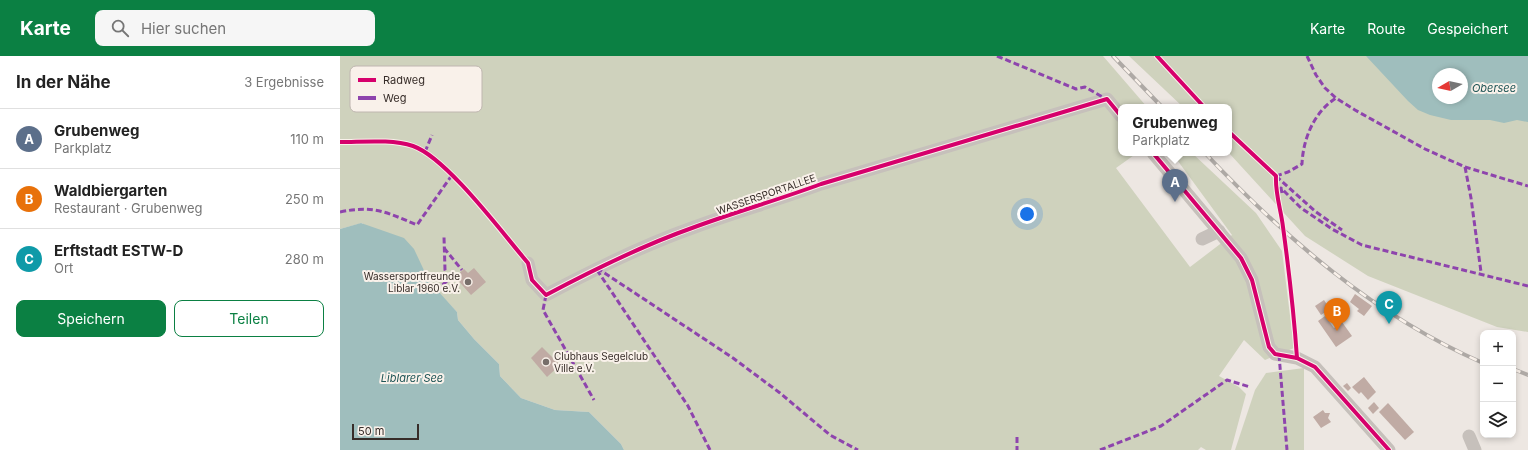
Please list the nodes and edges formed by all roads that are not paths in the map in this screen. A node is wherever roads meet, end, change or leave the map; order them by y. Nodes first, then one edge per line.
1 (1118, 113) edge
2 (1156, 156) edge
3 (1219, 230) junction
4 (1202, 239) dead end
5 (528, 263) dead end
6 (1468, 436) dead end
7 (1389, 450) edge
8 (1475, 450) edge

1 - 5 street, WASSERSPORTALLEE
2 - 3 street
3 - 4 street
3 - 7 street
6 - 8 street

